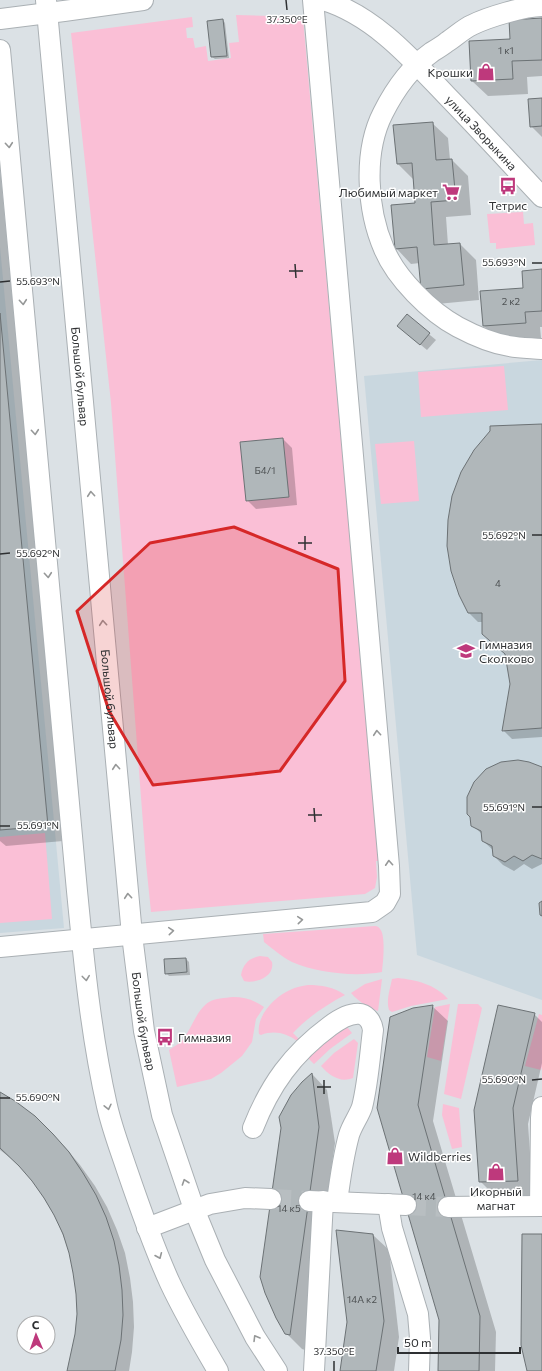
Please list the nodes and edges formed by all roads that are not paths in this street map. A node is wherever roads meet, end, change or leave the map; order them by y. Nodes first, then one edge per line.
1 (143, 0) edge
2 (313, 0) edge
3 (322, 0) edge
4 (542, 6) edge
5 (46, 7) edge
6 (0, 19) edge
7 (0, 50) edge
8 (418, 65) junction
9 (542, 197) edge
10 (542, 349) edge
11 (132, 935) junction
12 (82, 940) junction
13 (0, 947) edge
14 (542, 1107) edge
15 (253, 1128) dead end
16 (271, 1198) tunnel mouth
17 (323, 1201) junction
18 (541, 1206) edge
19 (448, 1207) tunnel mouth
20 (194, 1209) junction
21 (147, 1228) junction
22 (218, 1371) edge
23 (277, 1371) edge
24 (314, 1371) edge
25 (419, 1371) edge

1 - 5 street
11 -> 2 street
3 - 8 street, улица Зворыкина
4 - 8 street
5 - 6 street
11 -> 5 street, Большой бульвар
7 -> 12 street
8 - 9 street, улица Зворыкина
8 - 10 street
11 - 12 street
20 -> 11 street, Большой бульвар
12 - 13 street
12 -> 21 street
14 - 18 street
15 - 17 street
16 - 20 street
17 - 24 street
17 - 25 street
18 - 19 street
20 - 21 street
23 -> 20 street, Большой бульвар
21 -> 22 street

